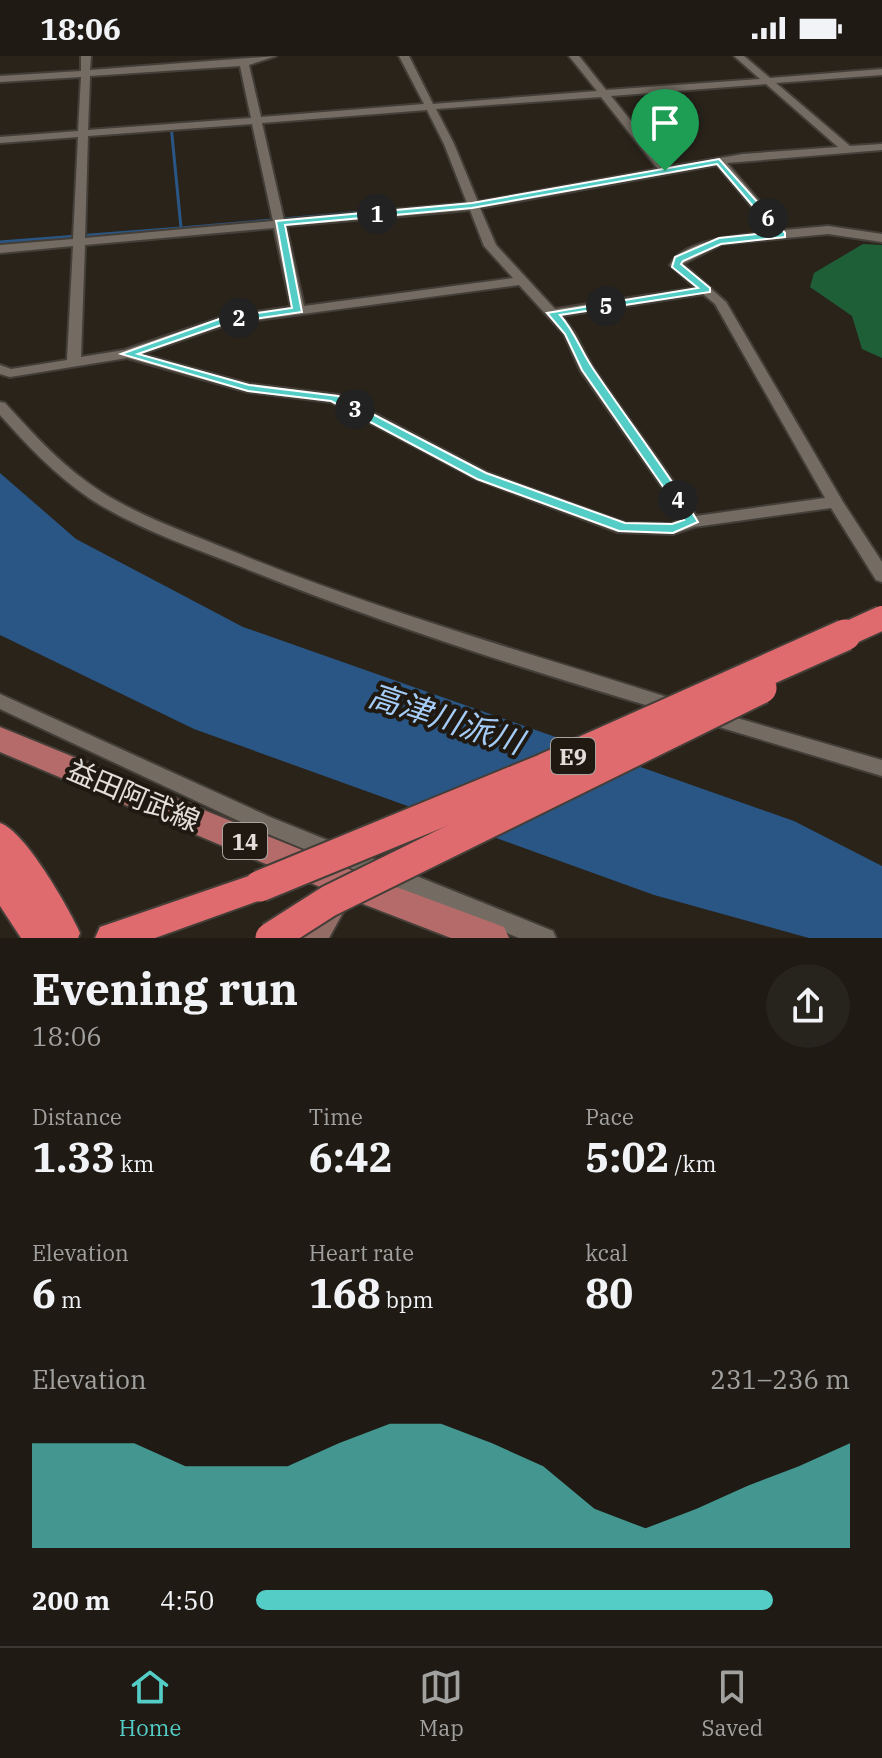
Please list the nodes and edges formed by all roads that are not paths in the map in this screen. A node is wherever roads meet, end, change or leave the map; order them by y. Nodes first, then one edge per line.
1 (86, 56) edge
2 (271, 56) edge
3 (404, 56) edge
4 (574, 56) edge
5 (739, 56) edge
6 (244, 63) junction
7 (882, 72) edge
8 (85, 73) junction
9 (0, 79) edge
10 (769, 81) junction
11 (605, 93) junction
12 (428, 107) junction
13 (258, 119) junction
14 (83, 133) junction
15 (0, 140) edge
16 (882, 147) edge
17 (847, 149) junction
18 (719, 161) junction
19 (665, 171) junction
20 (472, 206) junction
21 (280, 223) junction
22 (782, 235) junction
23 (882, 238) edge
24 (79, 241) junction
25 (0, 249) edge
26 (521, 281) junction
27 (707, 290) junction
28 (298, 310) junction
29 (553, 313) junction
30 (127, 354) junction
31 (74, 362) junction
32 (0, 369) edge
33 (0, 406) edge
34 (835, 502) junction
35 (691, 522) junction
36 (882, 576) edge
37 (882, 618) edge
38 (882, 630) edge
39 (849, 644) junction
40 (0, 701) edge
41 (0, 739) edge
42 (882, 768) edge
43 (0, 836) edge
44 (0, 878) edge
45 (344, 882) junction
46 (263, 892) junction
47 (472, 934) edge
48 (51, 935) edge
49 (112, 938) edge
50 (159, 938) edge
51 (271, 938) edge
52 (311, 938) edge
53 (545, 938) edge

1 - 8 street
2 - 6 street
3 - 12 street
4 - 11 street
5 - 10 street
6 - 8 street
6 - 13 street
7 - 10 street
8 - 9 street
8 - 14 street
10 - 11 street
10 - 17 street
11 - 12 street
11 - 19 street
12 - 13 street
12 - 20 street
13 - 14 street
13 - 21 street
14 - 15 street
14 - 24 street
16 - 17 street
17 - 18 street
18 - 19 street
18 - 22 street
19 - 20 street
20 - 21 street
20 - 26 street
21 - 24 street
21 - 28 street
22 - 23 street
22 - 27 street
24 - 25 street
24 - 31 street
26 - 28 street
26 - 29 street
27 - 29 street
27 - 34 street
28 - 30 street
29 - 35 street
30 - 31 street
30 - 35 street
31 - 32 street
33 - 42 street
34 - 35 street
34 - 36 street
37 - 46 highway, E9, bridge
38 - 39 highway, E9
39 - 46 highway, E9, bridge
39 - 51 highway, bridge
40 - 53 street
41 - 45 main road, 益田阿武線 / 14
43 - 48 highway
44 - 48 highway
45 - 47 main road, 益田阿武線 / 14
45 - 52 main road
46 - 49 highway, E9
46 - 50 highway, E9

